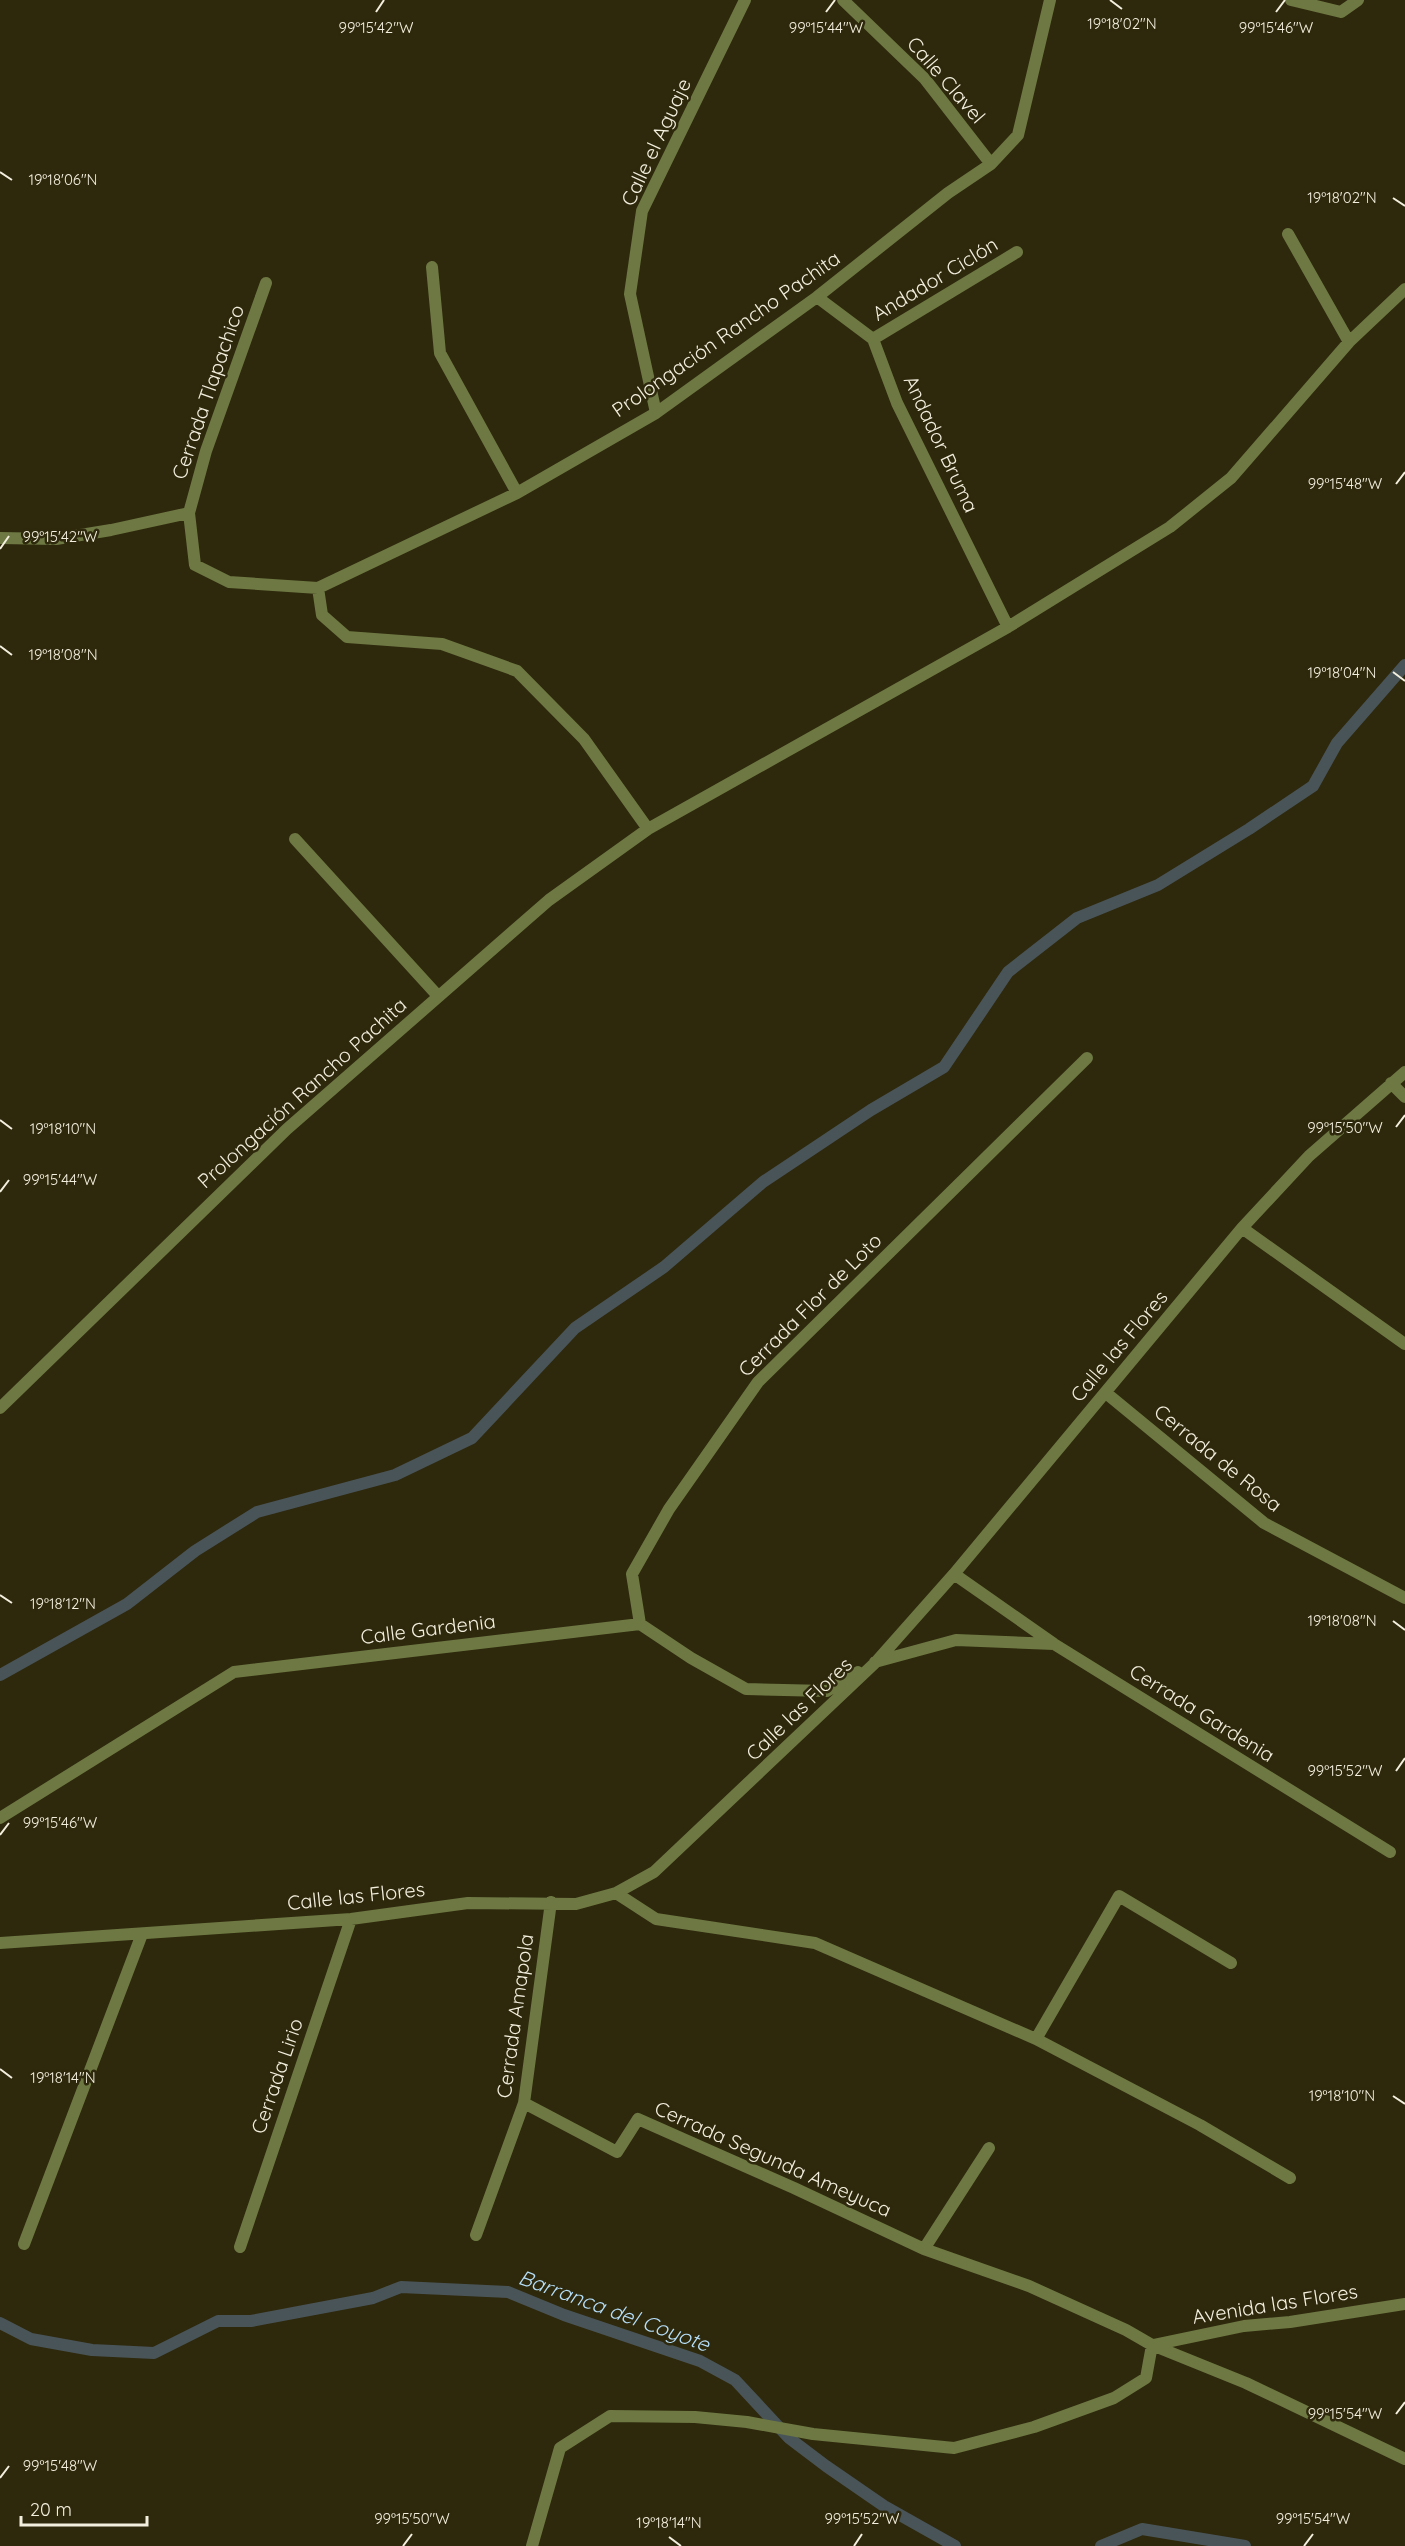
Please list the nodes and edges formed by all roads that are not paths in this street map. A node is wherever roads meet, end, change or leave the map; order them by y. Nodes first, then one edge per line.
1 (745, 0) edge
2 (843, 0) edge
3 (1050, 0) edge
4 (1291, 0) edge
5 (1358, 0) edge
6 (991, 164) junction
7 (1288, 234) dead end
8 (1017, 252) dead end
9 (432, 267) dead end
10 (266, 283) dead end
11 (1405, 288) edge
12 (817, 297) junction
13 (873, 339) junction
14 (1349, 342) junction
15 (656, 413) junction
16 (517, 493) junction
17 (189, 513) junction
18 (0, 538) edge
19 (318, 588) junction
20 (1008, 627) junction
21 (648, 829) junction
22 (295, 839) dead end
23 (438, 996) junction
24 (1087, 1058) dead end
25 (1405, 1072) edge
26 (1391, 1083) junction
27 (1405, 1097) edge
28 (1242, 1228) junction
29 (1405, 1344) edge
30 (1106, 1393) junction
31 (0, 1408) edge
32 (954, 1574) junction
33 (1405, 1598) edge
34 (639, 1624) junction
35 (1054, 1644) junction
36 (876, 1662) junction
37 (0, 1818) edge
38 (1390, 1852) dead end
39 (616, 1893) junction
40 (551, 1902) junction
41 (351, 1919) junction
42 (142, 1934) junction
43 (0, 1943) edge
44 (1231, 1963) dead end
45 (1036, 2039) junction
46 (524, 2103) junction
47 (989, 2148) dead end
48 (1290, 2178) dead end
49 (476, 2235) dead end
50 (24, 2244) dead end
51 (240, 2247) dead end
52 (924, 2249) junction
53 (1405, 2304) edge
54 (1152, 2345) junction
55 (1405, 2459) edge
56 (532, 2546) edge

1 - 15 street, Calle el Aguaje
2 - 6 street, Calle Clavel
3 - 6 street, Prolongación Rancho Pachita
4 - 5 street
6 - 12 street, Prolongación Rancho Pachita
7 - 14 street
8 - 13 street, Andador Ciclón
9 - 16 street
10 - 17 street, Cerrada Tlapachico
11 - 14 street, Prolongación Rancho Pachita
12 - 13 street
12 - 15 street, Prolongación Rancho Pachita
13 - 20 street, Andador Bruma
14 - 20 street, Prolongación Rancho Pachita
15 - 16 street, Prolongación Rancho Pachita
16 - 19 street, Prolongación Rancho Pachita
17 - 18 street
17 - 19 street
19 - 21 street
20 - 21 street, Prolongación Rancho Pachita
21 - 23 street, Prolongación Rancho Pachita
22 - 23 street
23 - 31 street, Prolongación Rancho Pachita
24 - 34 street, Cerrada Flor de Loto
25 - 26 street, Calle las Flores
26 - 27 street
26 - 28 street, Calle las Flores
28 - 29 street
28 - 30 street, Calle las Flores
30 - 32 street, Calle las Flores
30 - 33 street, Cerrada de Rosa
32 - 35 street, Cerrada Gardenia
32 - 36 street, Calle las Flores
34 - 36 street
34 - 37 street, Calle Gardenia
35 - 36 street, Cerrada Gardenia
35 - 38 street, Cerrada Gardenia
36 - 39 street, Calle las Flores
39 - 40 street, Calle las Flores
39 - 45 street
40 - 41 street, Calle las Flores
40 - 46 street, Cerrada Amapola
41 - 42 street, Calle las Flores
41 - 51 street, Cerrada Lirio
42 - 43 street, Calle las Flores
42 - 50 street
44 - 45 street
45 - 48 street
46 - 49 street, Cerrada Amapola
46 - 52 street, Cerrada Segunda Ameyuca
47 - 52 street
52 - 54 street, Cerrada Segunda Ameyuca
53 - 54 street, Avenida las Flores
54 - 55 street, Cerrada Segunda Ameyuca
54 - 56 street

